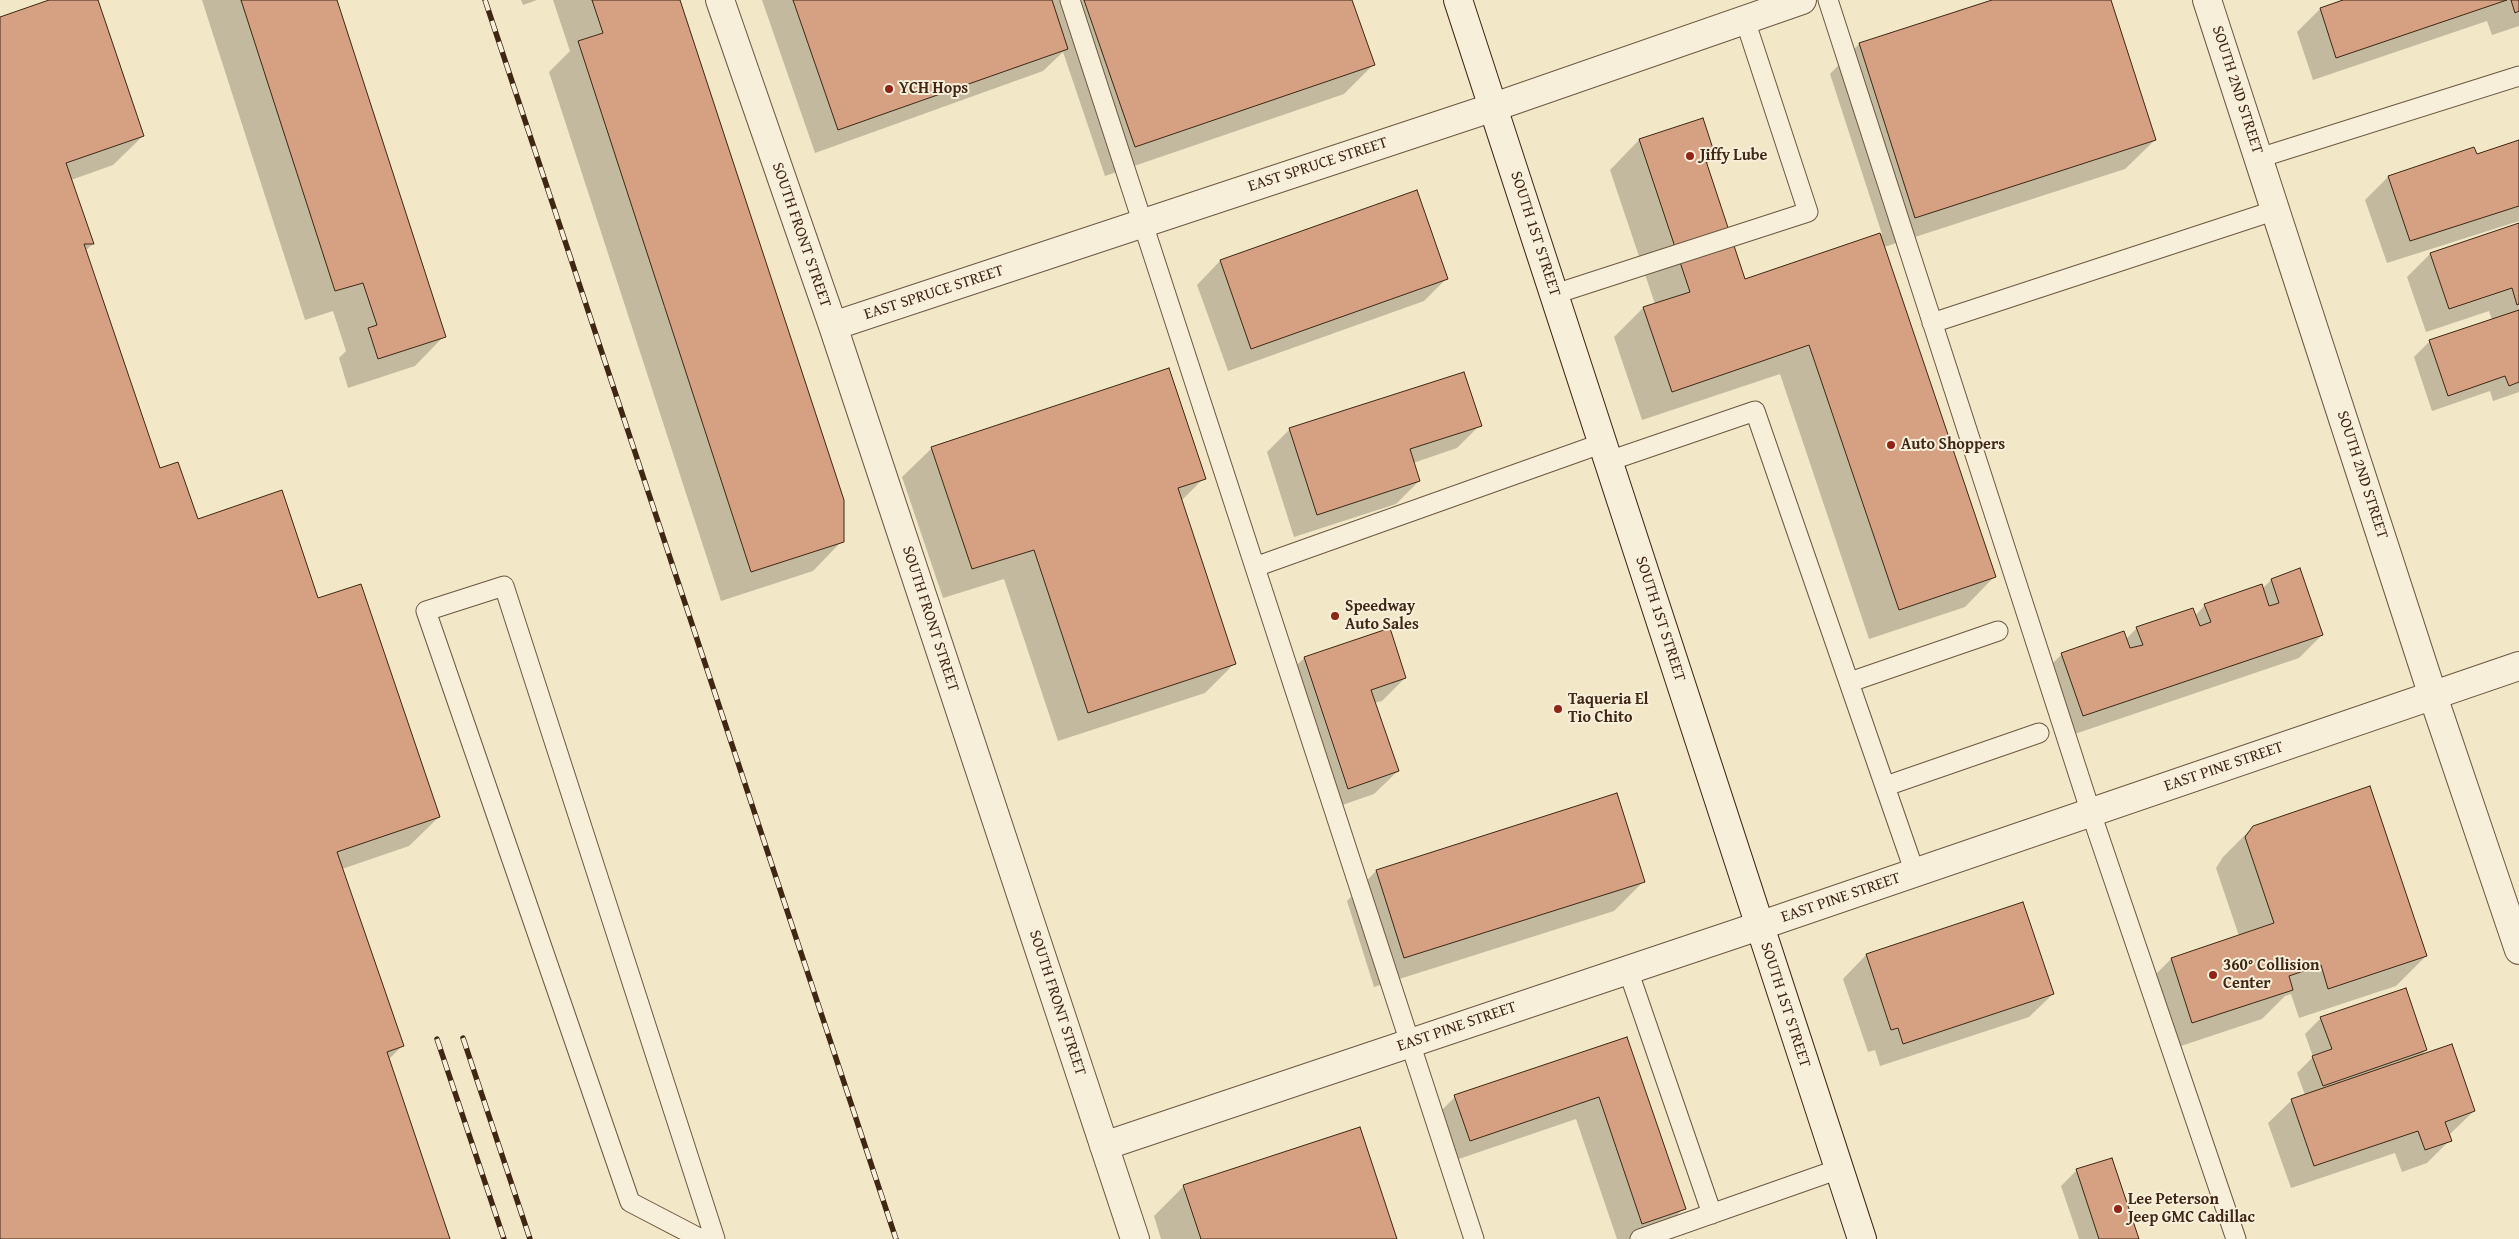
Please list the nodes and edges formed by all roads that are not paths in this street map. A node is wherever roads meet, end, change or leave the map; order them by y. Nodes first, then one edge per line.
1 (720, 0) edge
2 (1070, 0) edge
3 (1458, 0) edge
4 (1802, 0) edge
5 (1828, 0) edge
6 (2208, 0) edge
7 (1745, 20) junction
8 (2519, 76) edge
9 (1494, 107) junction
10 (2258, 158) junction
11 (2276, 210) junction
12 (1142, 224) junction
13 (1555, 294) junction
14 (1932, 323) junction
15 (833, 326) junction
16 (1606, 452) junction
17 (1255, 568) junction
18 (1998, 631) dead end
19 (2519, 666) edge
20 (1850, 682) junction
21 (2433, 696) junction
22 (2039, 733) dead end
23 (1886, 786) junction
24 (2090, 812) junction
25 (1915, 873) junction
26 (1759, 926) junction
27 (2519, 950) edge
28 (1628, 970) junction
29 (1409, 1043) junction
30 (1104, 1146) junction
31 (1839, 1169) junction
32 (1712, 1214) junction
33 (701, 1239) edge
34 (715, 1239) edge
35 (1135, 1239) edge
36 (1474, 1239) edge
37 (1640, 1239) edge
38 (1862, 1239) edge
39 (2236, 1239) edge

1 - 15 street, SOUTH FRONT STREET
2 - 12 lane
3 - 9 street, SOUTH 1ST STREET
4 - 7 street, EAST SPRUCE STREET
5 - 14 lane
6 - 10 street, SOUTH 2ND STREET
7 - 9 street, EAST SPRUCE STREET
7 - 13 lane
8 - 10 lane
9 - 12 street, EAST SPRUCE STREET
9 - 13 street, SOUTH 1ST STREET
10 - 11 street, SOUTH 2ND STREET
11 - 14 lane
11 - 21 street, SOUTH 2ND STREET
12 - 15 street, EAST SPRUCE STREET
12 - 17 lane
13 - 16 street, SOUTH 1ST STREET
14 - 24 lane
15 - 30 street, SOUTH FRONT STREET
16 - 17 lane
16 - 20 lane
16 - 26 street, SOUTH 1ST STREET
17 - 29 lane
18 - 20 lane
19 - 21 street, EAST PINE STREET
20 - 23 lane
21 - 24 street, EAST PINE STREET
21 - 27 street, SOUTH 2ND STREET
22 - 23 lane
23 - 25 lane
24 - 25 street, EAST PINE STREET
24 - 39 lane
25 - 26 street, EAST PINE STREET
26 - 28 street, EAST PINE STREET
26 - 31 street, SOUTH 1ST STREET
28 - 29 street, EAST PINE STREET
28 - 32 lane
29 - 30 street, EAST PINE STREET
29 - 36 lane
30 - 35 street, SOUTH FRONT STREET
31 - 32 lane
31 - 38 street, SOUTH 1ST STREET
32 - 37 lane
33 - 34 lane

